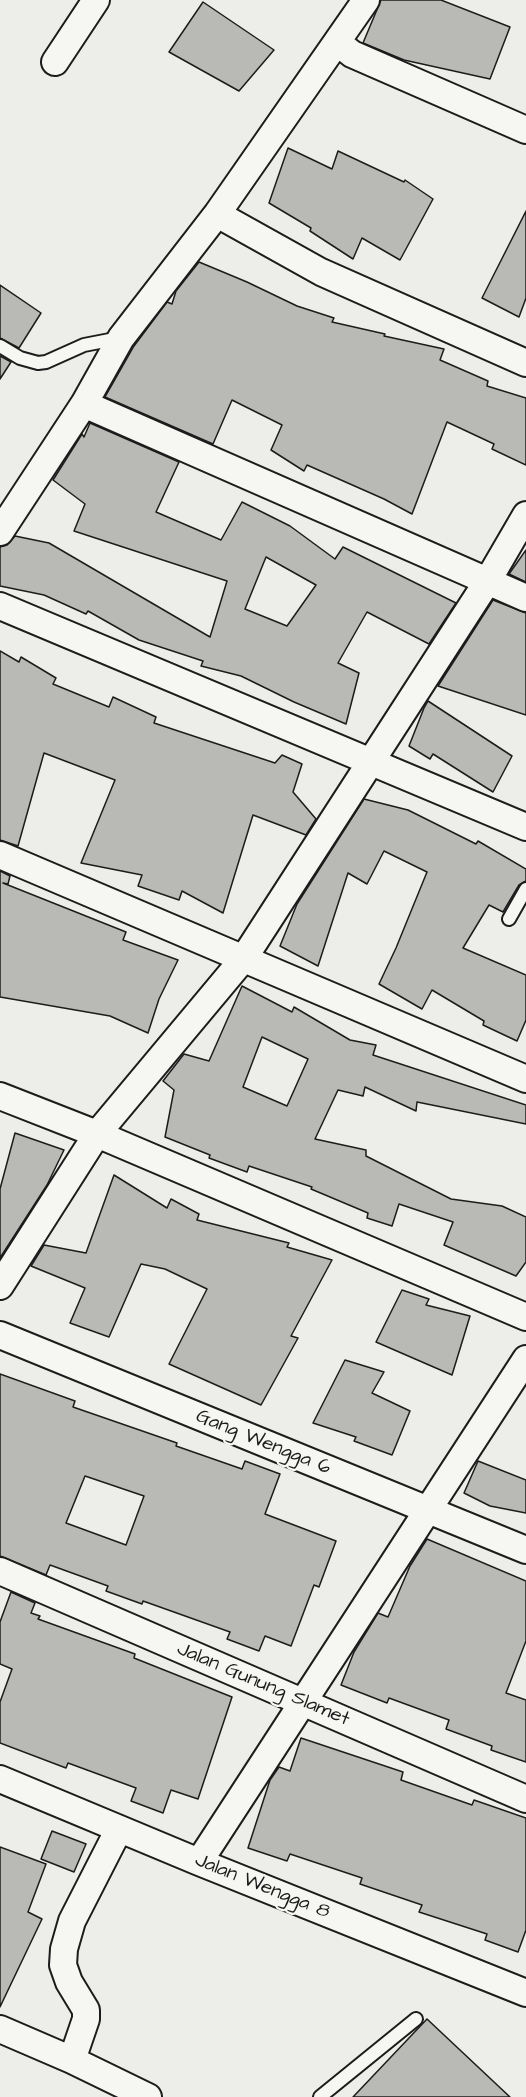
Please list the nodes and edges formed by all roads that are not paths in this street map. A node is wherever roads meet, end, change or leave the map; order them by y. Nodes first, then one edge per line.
1 (96, 0) edge
2 (366, 0) edge
3 (337, 42) junction
4 (55, 62) dead end
5 (526, 130) edge
6 (217, 214) junction
7 (121, 338) junction
8 (0, 346) edge
9 (526, 363) edge
10 (84, 404) junction
11 (526, 515) edge
12 (0, 532) edge
13 (487, 582) junction
14 (526, 598) edge
15 (0, 606) edge
16 (370, 761) junction
17 (526, 827) edge
18 (0, 855) edge
19 (526, 889) edge
20 (510, 919) dead end
21 (244, 958) junction
22 (526, 1079) edge
23 (0, 1096) edge
24 (97, 1134) junction
25 (0, 1286) edge
26 (526, 1317) edge
27 (0, 1335) edge
28 (526, 1359) edge
29 (429, 1511) junction
30 (526, 1550) edge
31 (0, 1571) edge
32 (302, 1702) junction
33 (0, 1779) edge
34 (526, 1799) edge
35 (119, 1829) junction
36 (199, 1862) junction
37 (526, 1993) edge
38 (416, 2019) dead end
39 (0, 2029) edge
40 (72, 2060) junction
41 (148, 2097) edge
42 (320, 2097) edge

1 - 4 street
2 - 3 street
3 - 5 street
3 - 6 street
6 - 7 street
6 - 9 street
7 - 8 lane
7 - 10 street
10 - 12 street
10 - 13 street
11 - 13 street
13 - 14 street
13 - 16 street
15 - 16 street
16 - 17 street
16 - 21 street
18 - 21 street
19 - 20 lane
21 - 22 street
21 - 24 street
23 - 24 street
24 - 25 street
24 - 26 street
27 - 29 street, Gang Wengga 6
28 - 29 street
29 - 30 street, Gang Wengga 6
29 - 32 street
31 - 32 street, Jalan Gunung Slamet
32 - 34 street, Jalan Gunung Slamet
32 - 36 street
33 - 35 street, Jalan Wengga 8
35 - 36 street, Jalan Wengga 8
35 - 40 street
36 - 37 street, Jalan Wengga 8
38 - 42 lane
39 - 40 street
40 - 41 street

